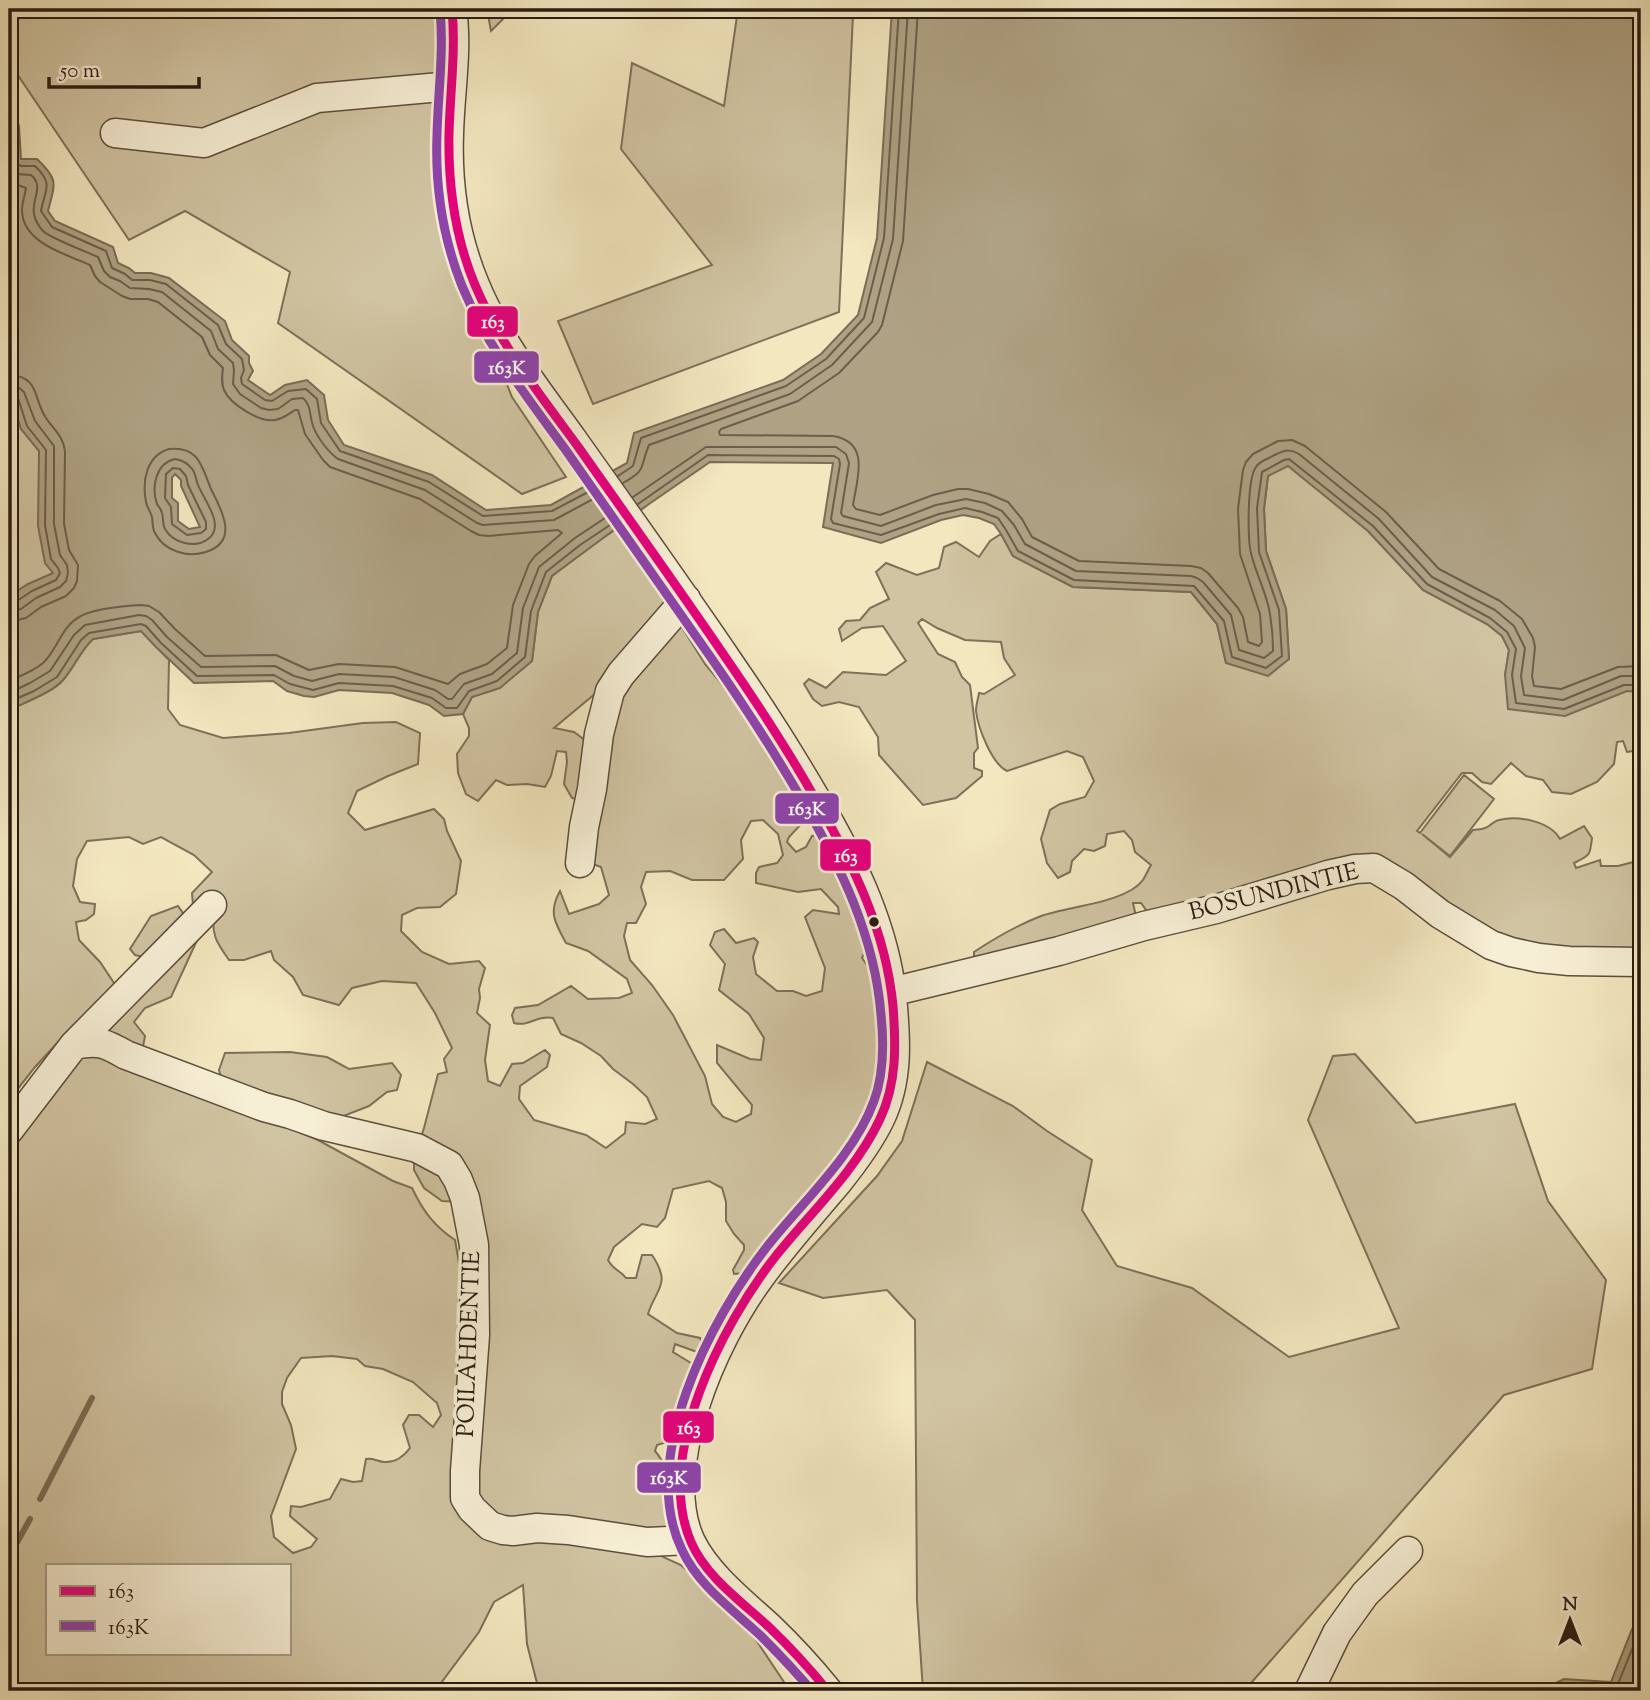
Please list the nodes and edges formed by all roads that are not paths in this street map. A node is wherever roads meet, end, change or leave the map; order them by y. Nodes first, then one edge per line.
1 (452, 9) edge
2 (452, 86) junction
3 (116, 133) dead end
4 (686, 599) junction
5 (580, 863) dead end
6 (212, 905) dead end
7 (1641, 962) edge
8 (891, 992) junction
9 (74, 1045) junction
10 (9, 1130) edge
11 (690, 1540) junction
12 (1408, 1551) dead end
13 (828, 1691) edge
14 (1309, 1691) edge

1 - 2 street
2 - 3 street
2 - 4 street
4 - 5 street
4 - 8 street
6 - 9 street
7 - 8 street, BOSUNDINTIE
8 - 11 street
9 - 10 street
9 - 11 street, POILAHDENTIE
11 - 13 street
12 - 14 street

